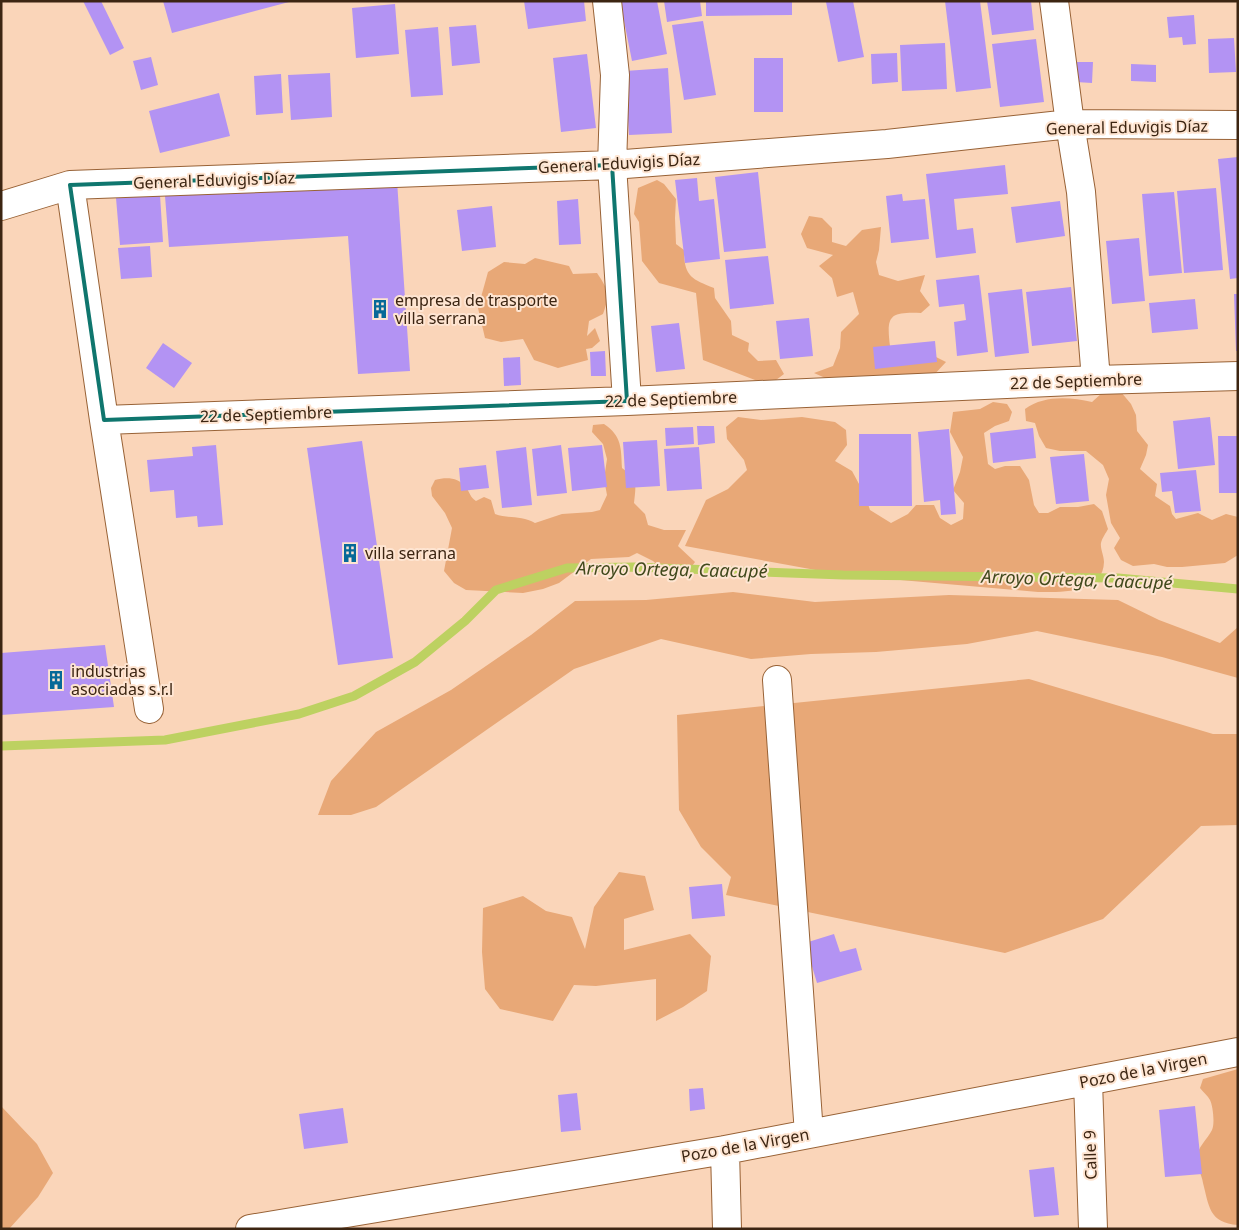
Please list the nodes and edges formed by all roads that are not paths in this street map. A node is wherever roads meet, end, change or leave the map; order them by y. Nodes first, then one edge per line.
1 (607, 1) edge
2 (1054, 1) edge
3 (1070, 124) junction
4 (1238, 125) edge
5 (612, 165) junction
6 (70, 185) junction
7 (1, 206) edge
8 (1238, 376) edge
9 (1096, 380) junction
10 (626, 401) junction
11 (104, 420) junction
12 (777, 680) dead end
13 (149, 709) dead end
14 (1238, 1052) edge
15 (1088, 1081) junction
16 (809, 1134) junction
17 (725, 1150) junction
18 (250, 1229) edge
19 (727, 1229) edge
20 (1092, 1229) edge

1 - 5 street
2 - 3 street
3 - 4 street, General Eduvigis Díaz
3 - 5 street, General Eduvigis Díaz
3 - 9 street
5 - 6 street, General Eduvigis Díaz
5 - 10 street
6 - 7 street, General Eduvigis Díaz
6 - 11 street
8 - 9 street, 22 de Septiembre
9 - 10 street, 22 de Septiembre
10 - 11 street, 22 de Septiembre
11 - 13 street
12 - 16 street
14 - 15 street, Pozo de la Virgen
15 - 16 street, Pozo de la Virgen
15 - 20 street, Calle 9
16 - 17 street, Pozo de la Virgen
17 - 18 street, Pozo de la Virgen
17 - 19 street

